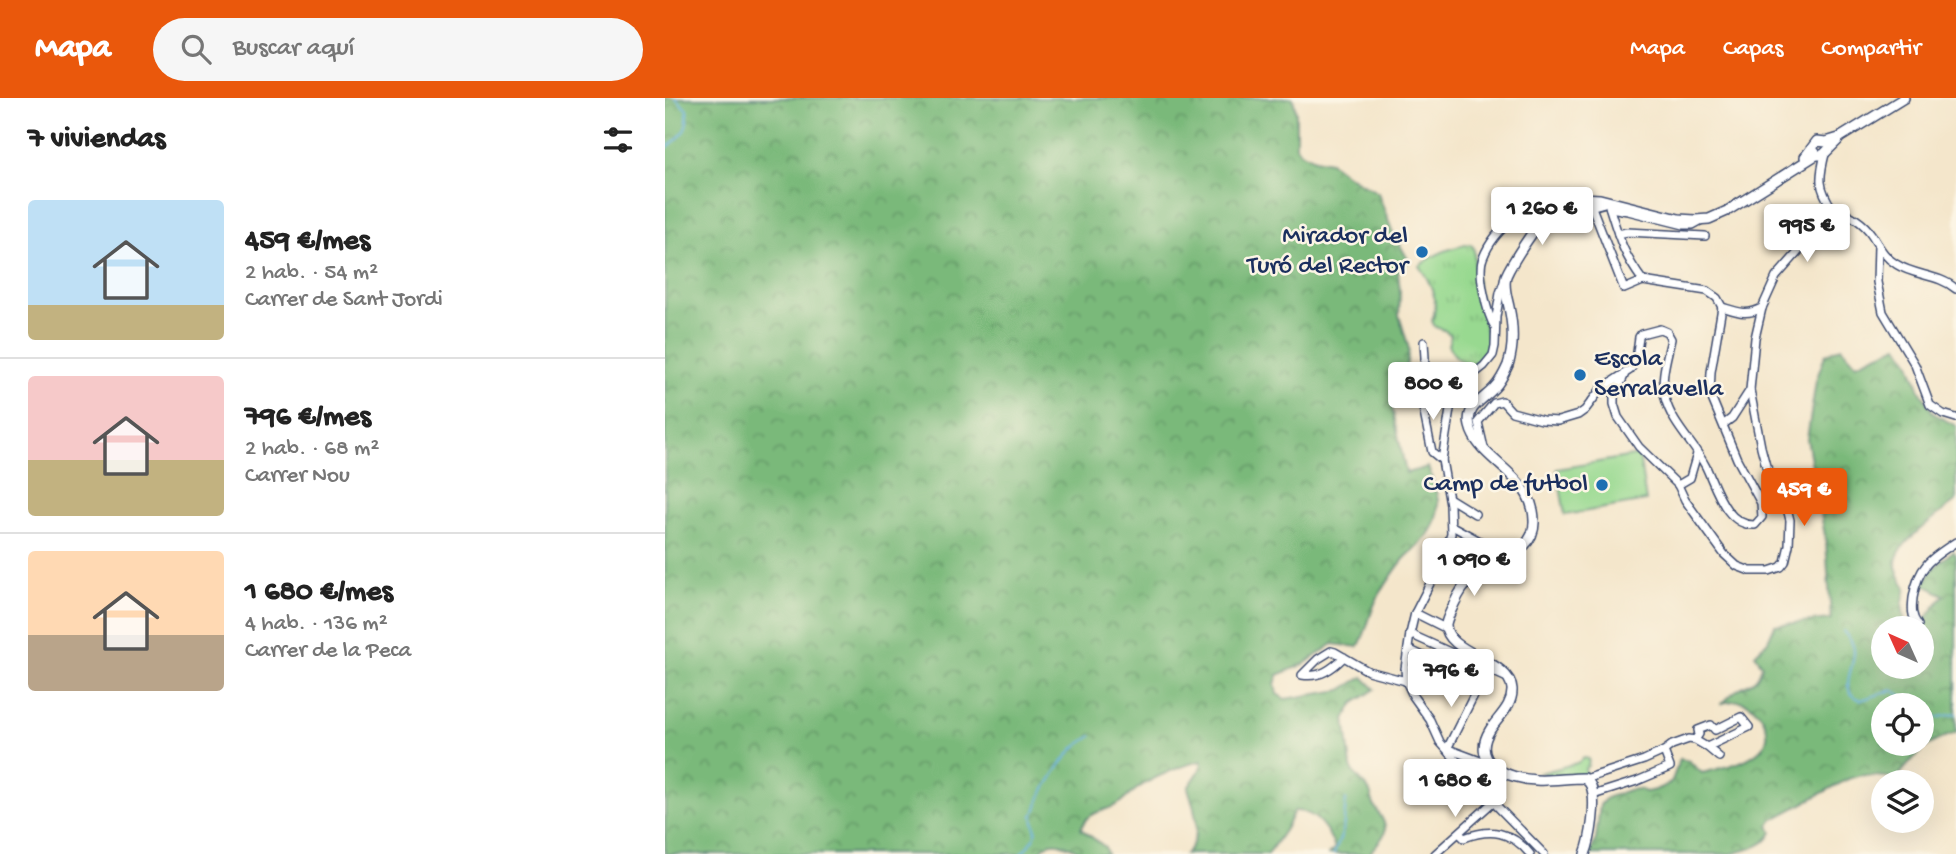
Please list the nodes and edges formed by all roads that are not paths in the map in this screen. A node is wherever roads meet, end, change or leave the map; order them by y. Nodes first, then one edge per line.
1 (1904, 98) edge
2 (1821, 151) junction
3 (1563, 197) junction
4 (1588, 197) junction
5 (1609, 204) junction
6 (1832, 208) junction
7 (1648, 213) junction
8 (1618, 234) junction
9 (1651, 234) junction
10 (1705, 236) dead end
11 (1878, 246) junction
12 (1893, 263) junction
13 (1877, 273) junction
14 (1643, 281) junction
15 (1504, 282) junction
16 (1956, 289) edge
17 (1722, 307) junction
18 (1762, 308) junction
19 (1496, 328) junction
20 (1424, 342) dead end
21 (1624, 375) junction
22 (1750, 390) junction
23 (1956, 418) edge
24 (1724, 424) junction
25 (1485, 448) junction
26 (1697, 454) junction
27 (1442, 460) junction
28 (1678, 485) junction
29 (1449, 498) junction
30 (1475, 513) dead end
31 (1452, 526) junction
32 (1956, 542) edge
33 (1475, 559) dead end
34 (1415, 612) junction
35 (1914, 616) edge
36 (1447, 629) junction
37 (1410, 634) junction
38 (1408, 649) junction
39 (1344, 657) junction
40 (1507, 678) junction
41 (1406, 681) junction
42 (1695, 740) junction
43 (1707, 747) junction
44 (1447, 749) junction
45 (1664, 751) junction
46 (1719, 757) dead end
47 (1491, 765) junction
48 (1585, 779) junction
49 (1593, 794) junction
50 (1493, 802) junction
51 (1460, 834) junction
52 (1435, 854) edge
53 (1530, 854) edge
54 (1544, 854) edge
55 (1585, 854) edge

1 - 2 street
2 - 6 street
2 - 7 street
3 - 4 street
3 - 15 street
3 - 19 street
4 - 5 street
4 - 14 street
5 - 7 street
5 - 8 street
6 - 11 street
6 - 18 street
7 - 9 street
8 - 9 street
8 - 14 street
9 - 10 street
11 - 12 street
11 - 13 street
12 - 13 street
12 - 16 street
13 - 23 street
14 - 17 street
15 - 19 street
15 - 25 street
17 - 18 street
17 - 24 street
18 - 22 street
19 - 27 street
20 - 27 street
21 - 25 street
21 - 26 street
21 - 28 street
22 - 24 street
22 - 28 street
24 - 26 street
25 - 36 street
26 - 28 street
27 - 29 street
29 - 30 street
29 - 31 street
31 - 33 street
31 - 34 street
32 - 35 street
34 - 36 street
34 - 37 street
36 - 40 street
37 - 38 street
37 - 40 street
38 - 41 street
38 - 44 street
39 - 39 street
39 - 41 street
40 - 47 street
41 - 44 street
42 - 43 street
42 - 43 street
42 - 45 street
43 - 46 street
44 - 47 street
44 - 50 street
45 - 48 street
45 - 49 street
47 - 48 street
48 - 49 street
49 - 55 street
50 - 51 street
50 - 54 street
51 - 52 street
51 - 53 street

